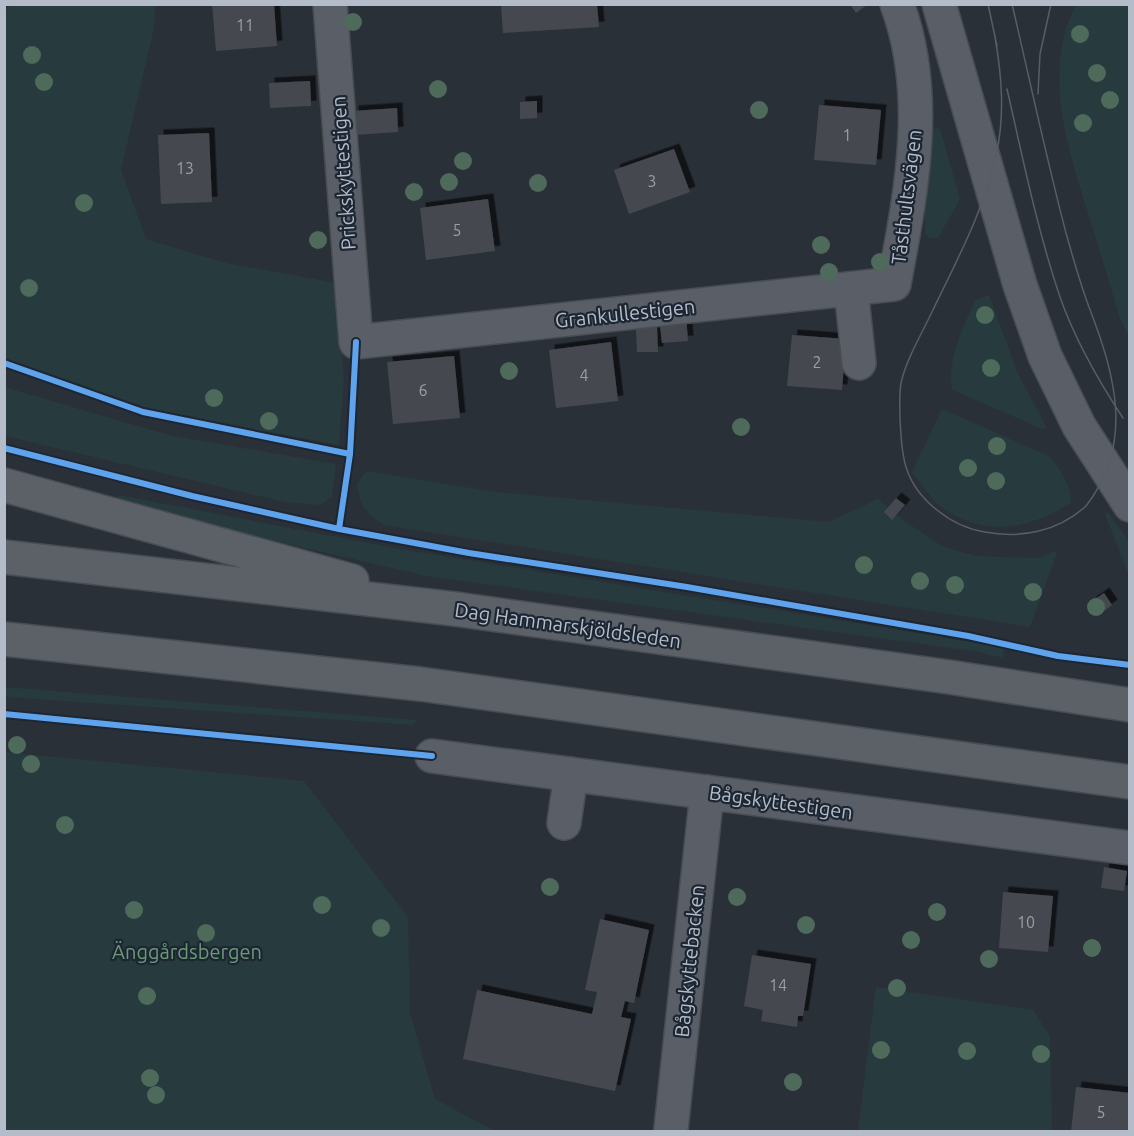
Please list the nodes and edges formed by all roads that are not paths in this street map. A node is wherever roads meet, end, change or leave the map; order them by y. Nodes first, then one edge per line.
1 (330, 4) edge
2 (897, 4) edge
3 (939, 4) edge
4 (894, 284) joint
5 (851, 289) junction
6 (356, 342) joint
7 (859, 363) dead end
8 (4, 485) edge
9 (1130, 505) edge
10 (4, 557) edge
11 (455, 609) junction
12 (4, 639) edge
13 (1130, 705) edge
14 (432, 756) dead end
15 (571, 774) junction
16 (1130, 782) edge
17 (707, 792) junction
18 (564, 823) dead end
19 (1130, 848) edge
20 (671, 1129) dead end

1 - 6 street, Prickskyttestigen
2 - 4 street, Tåsthultsvägen
3 - 9 street
4 - 5 street, Grankullestigen
5 - 6 street, Grankullestigen
5 - 7 street
8 - 11 main road
10 - 11 main road, Dag Hammarskjöldsleden
11 - 13 main road, Dag Hammarskjöldsleden
12 - 16 main road
14 - 15 street, Bågskyttestigen
15 - 17 street, Bågskyttestigen
15 - 18 street
17 - 19 street, Bågskyttestigen
17 - 20 street, Bågskyttebacken

